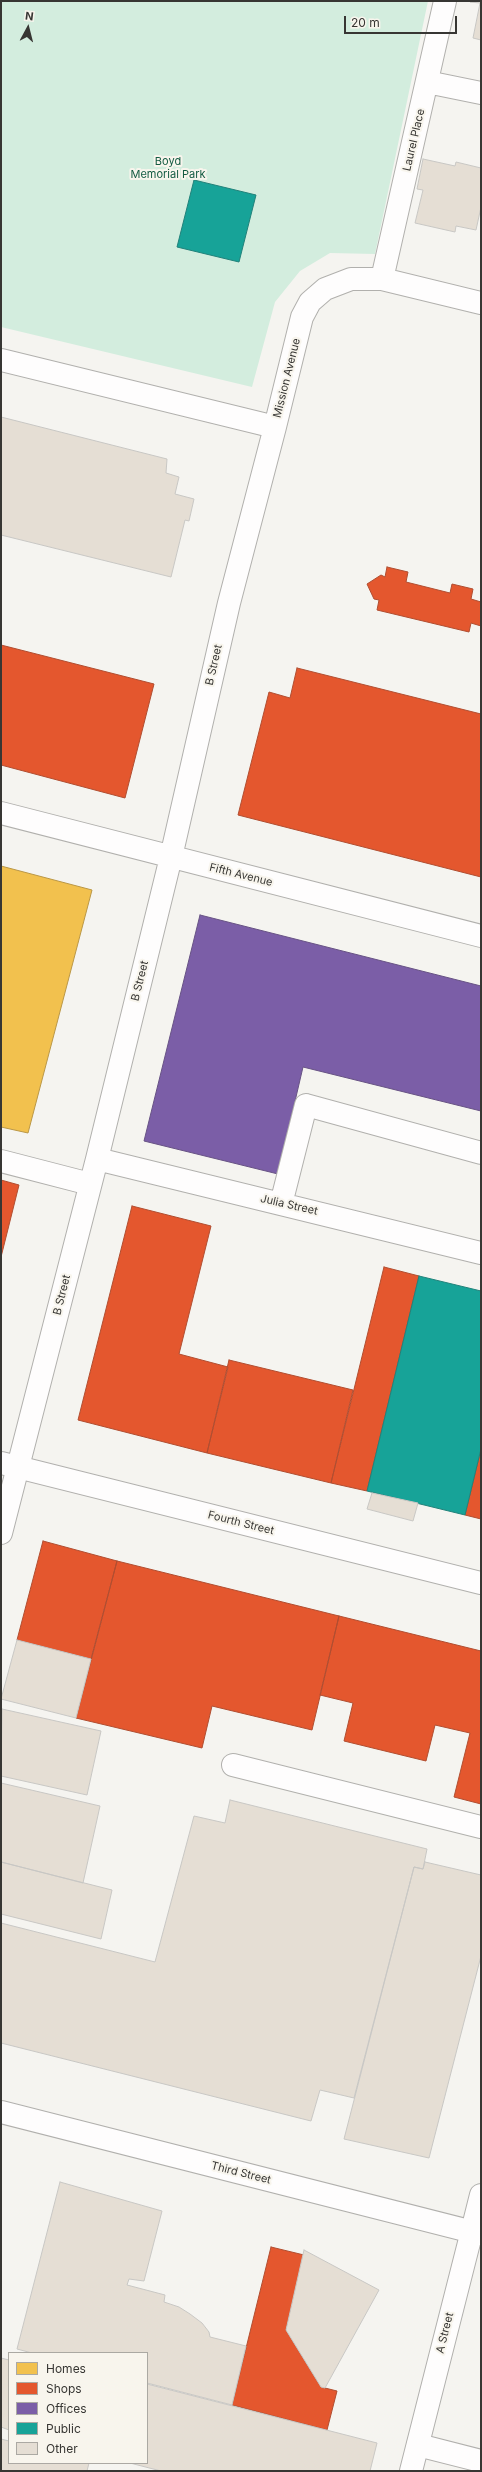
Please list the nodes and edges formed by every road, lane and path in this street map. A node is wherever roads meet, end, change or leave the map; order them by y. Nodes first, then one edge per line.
1 (445, 1) edge
2 (427, 82) junction
3 (481, 93) edge
4 (382, 279) junction
5 (481, 303) edge
6 (1, 360) edge
7 (275, 427) junction
8 (1, 813) edge
9 (171, 857) junction
10 (481, 936) edge
11 (481, 1153) edge
12 (97, 1159) junction
13 (1, 1161) edge
14 (90, 1184) junction
15 (281, 1204) junction
16 (481, 1253) edge
17 (9, 1465) edge
18 (1, 1533) edge
19 (481, 1583) edge
20 (233, 1765) dead end
21 (481, 1827) edge
22 (1, 2112) edge
23 (481, 2195) edge
24 (476, 2233) edge
25 (418, 2445) junction
26 (481, 2461) edge
27 (411, 2471) edge

1 - 2 street, Laurel Place
2 - 3 street
2 - 4 street, Laurel Place
4 - 5 street, Mission Avenue
4 - 7 street, Mission Avenue
6 - 7 street, Mission Avenue
7 - 9 street, B Street
8 - 9 street, Fifth Avenue
9 - 10 street, Fifth Avenue
9 - 12 street, B Street
11 - 15 street
12 - 14 street, B Street
12 - 15 street, Julia Street
13 - 14 street
14 - 17 street, B Street
15 - 16 street, Julia Street
17 - 18 street, B Street
17 - 19 street, Fourth Street
20 - 21 street
22 - 24 street, Third Street
23 - 24 street, A Street
24 - 25 street, A Street
25 - 26 street
25 - 27 street, A Street

